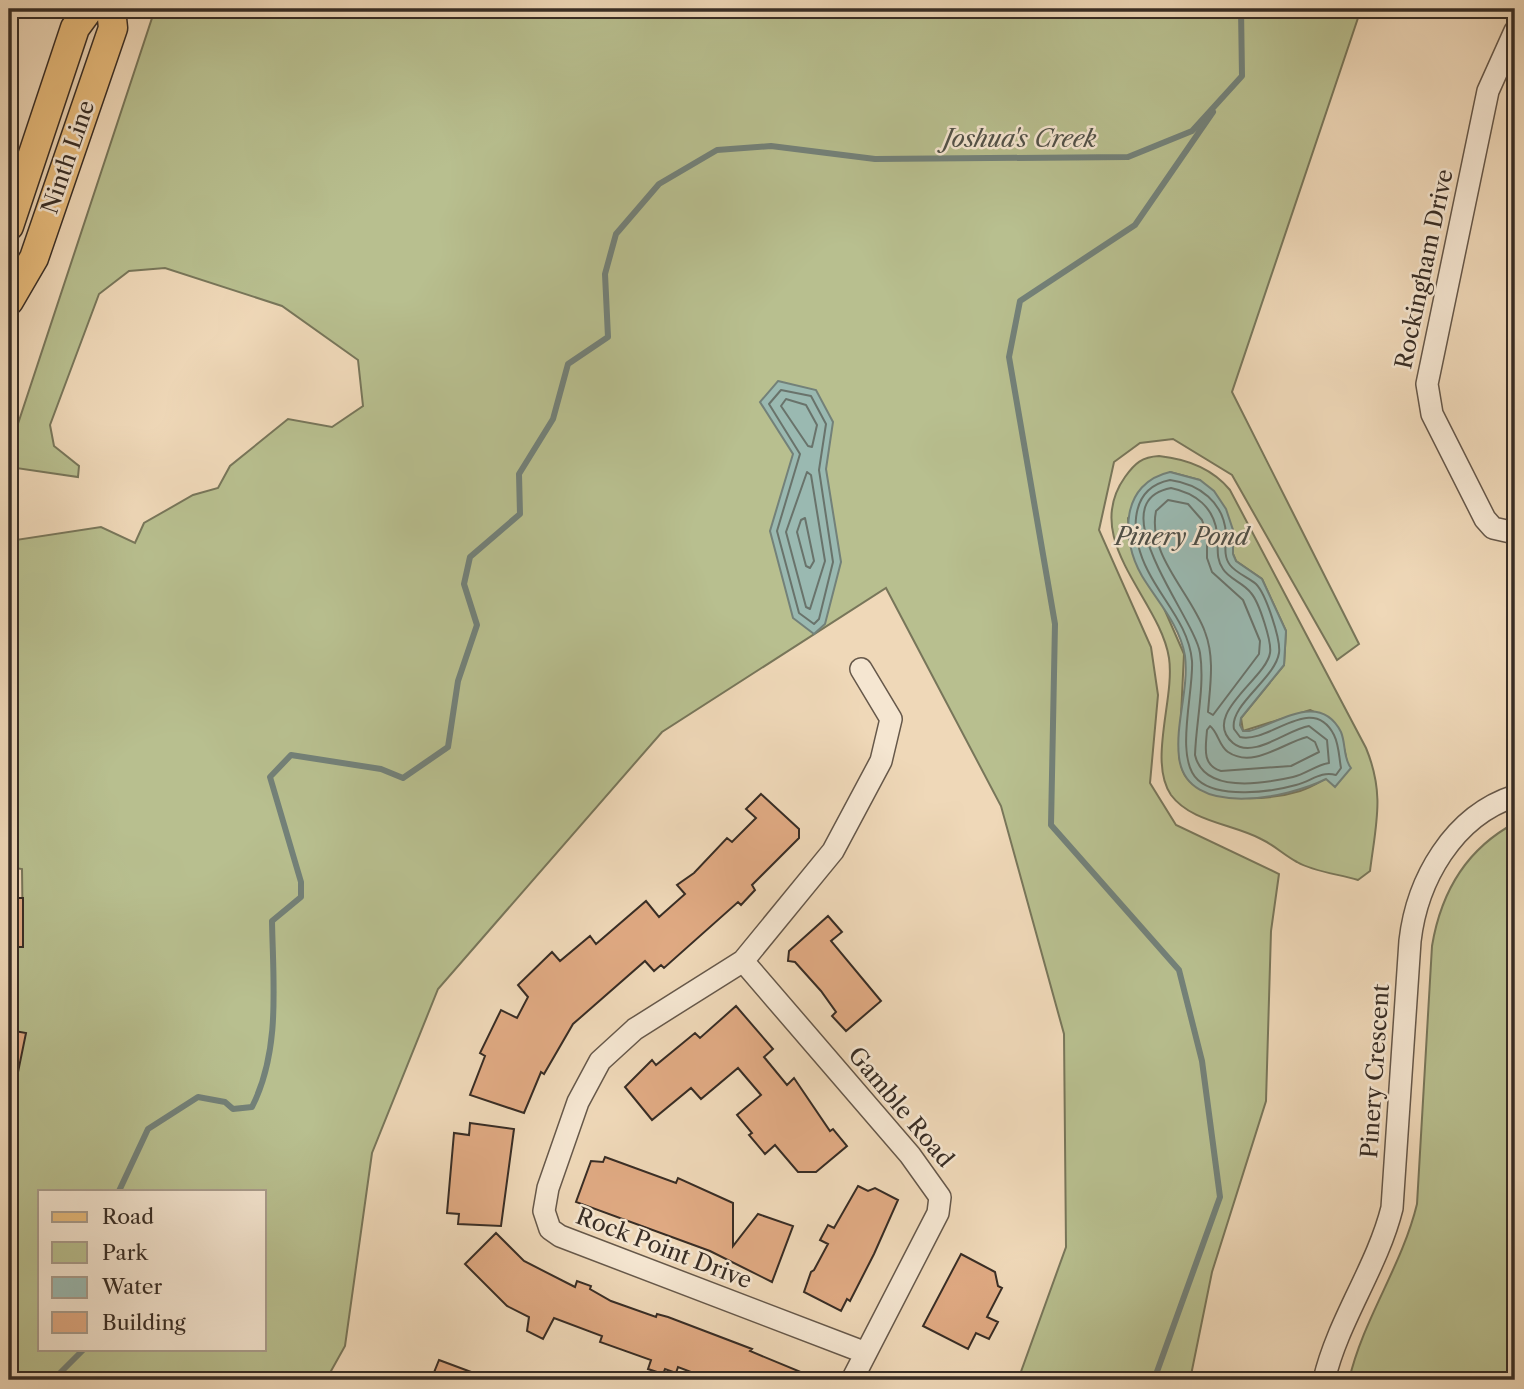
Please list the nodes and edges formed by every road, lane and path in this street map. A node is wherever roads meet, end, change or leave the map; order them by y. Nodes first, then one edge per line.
1 (89, 9) edge
2 (111, 9) edge
3 (1515, 31) edge
4 (9, 226) edge
5 (9, 300) edge
6 (1515, 533) edge
7 (861, 669) dead end
8 (1515, 796) edge
9 (743, 961) junction
10 (866, 1353) junction
11 (852, 1380) edge
12 (1324, 1380) edge

1 - 4 main road, Ninth Line
2 - 5 main road, Ninth Line
3 - 6 street, Rockingham Drive
7 - 9 street, Rock Point Drive
8 - 12 street, Pinery Crescent
9 - 10 street, Gamble Road
9 - 10 street, Rock Point Drive
10 - 11 street, Gamble Road

